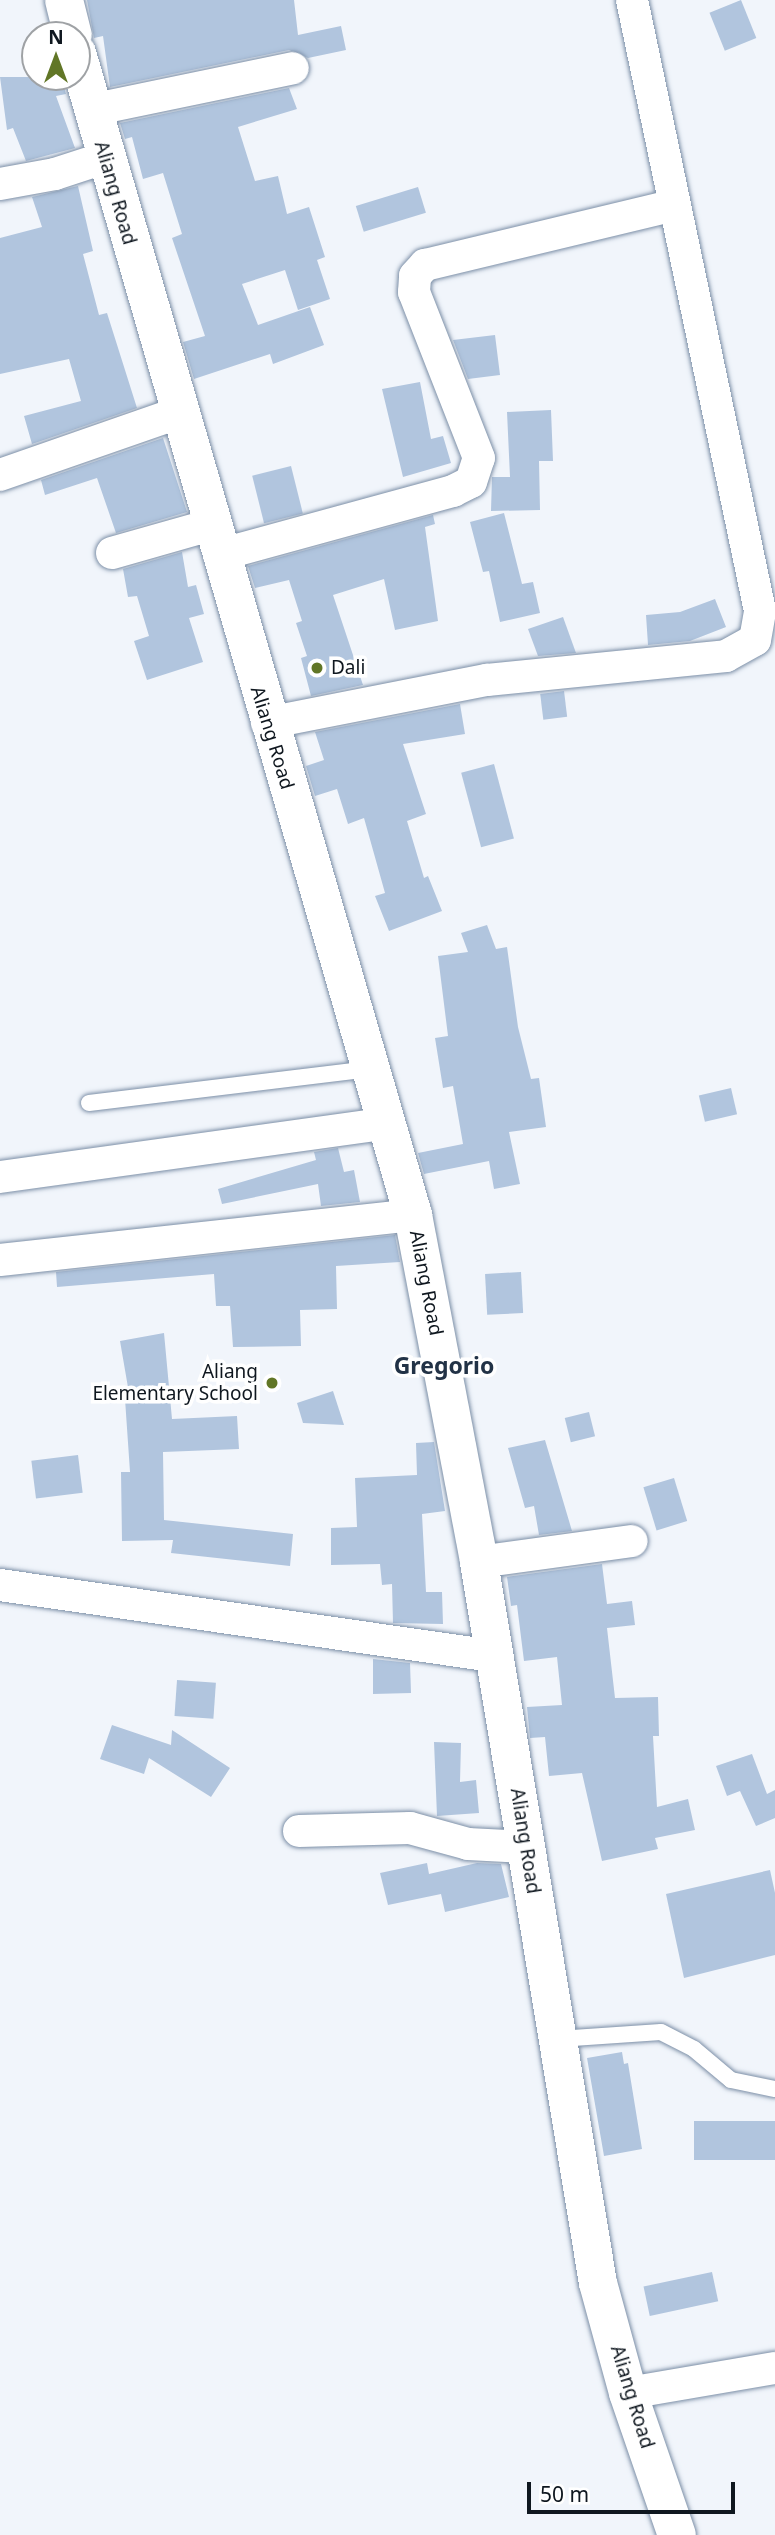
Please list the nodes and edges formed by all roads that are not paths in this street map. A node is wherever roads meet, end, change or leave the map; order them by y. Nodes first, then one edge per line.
1 (64, 0) edge
2 (632, 0) edge
3 (69, 21) edge
4 (293, 68) dead end
5 (86, 91) edge
6 (91, 110) junction
7 (104, 158) junction
8 (0, 184) edge
9 (674, 205) junction
10 (178, 413) junction
11 (0, 475) edge
12 (214, 540) junction
13 (113, 553) dead end
14 (267, 723) junction
15 (372, 1069) junction
16 (89, 1103) dead end
17 (388, 1123) junction
18 (0, 1177) edge
19 (412, 1215) junction
20 (0, 1260) edge
21 (632, 1541) dead end
22 (479, 1562) junction
23 (0, 1585) edge
24 (494, 1656) junction
25 (299, 1831) dead end
26 (526, 1847) junction
27 (558, 2039) junction
28 (775, 2089) edge
29 (775, 2368) edge
30 (628, 2393) junction
31 (677, 2535) edge

1 - 3 street
2 - 9 street
4 - 6 street
5 - 6 street, Aliang Road
6 - 7 street, Aliang Road
7 - 8 street
7 - 10 street, Aliang Road
9 - 12 street
9 - 14 street
10 - 11 street
10 - 12 street, Aliang Road
12 - 13 street
12 - 14 street, Aliang Road
14 - 15 street, Aliang Road
15 - 16 lane
15 - 17 street, Aliang Road
17 - 18 street
17 - 19 street, Aliang Road
19 - 20 street
19 - 22 street, Aliang Road
21 - 22 street
22 - 24 street, Aliang Road
23 - 24 street
24 - 26 street, Aliang Road
25 - 26 street
26 - 27 street, Aliang Road
27 - 28 lane
27 - 30 street, Aliang Road
29 - 30 street
30 - 31 street, Aliang Road

